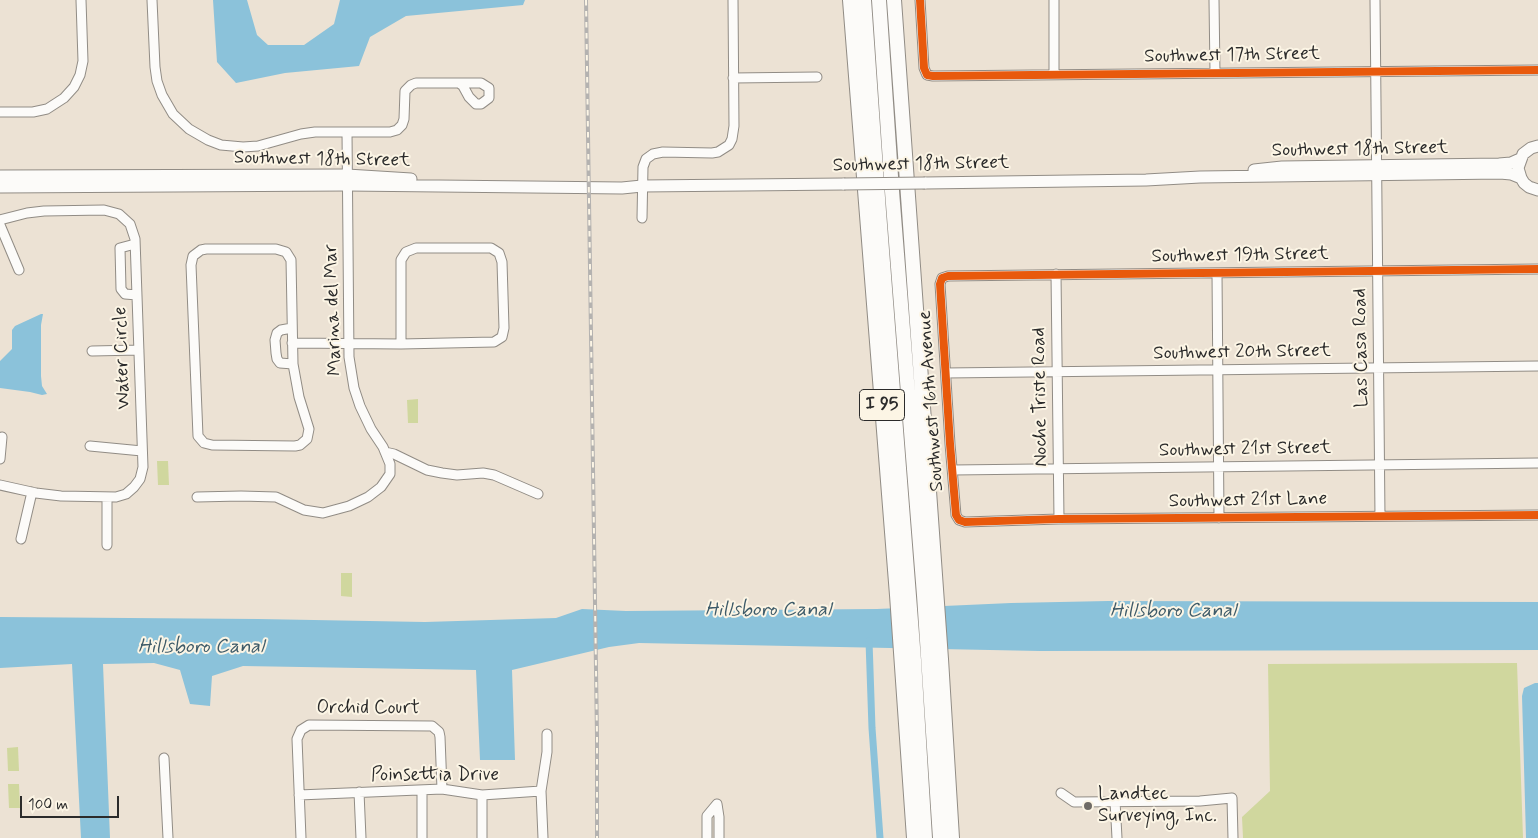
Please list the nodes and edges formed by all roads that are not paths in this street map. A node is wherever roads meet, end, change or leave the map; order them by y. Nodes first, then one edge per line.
1 (81, 0) edge
2 (152, 0) edge
3 (733, 0) edge
4 (850, 0) edge
5 (864, 0) edge
6 (879, 0) edge
7 (894, 0) edge
8 (920, 0) edge
9 (1054, 0) edge
10 (1214, 0) edge
11 (1375, 0) edge
12 (1538, 70) edge
13 (1375, 71) junction
14 (1215, 73) junction
15 (1054, 74) junction
16 (817, 76) dead end
17 (734, 78) junction
18 (459, 83) dead end
19 (0, 112) edge
20 (347, 132) junction
21 (1538, 146) edge
22 (1520, 159) junction
23 (1490, 169) junction
24 (1376, 170) junction
25 (0, 176) edge
26 (1520, 178) junction
27 (347, 180) junction
28 (642, 186) junction
29 (0, 187) edge
30 (1538, 190) edge
31 (642, 218) dead end
32 (0, 220) edge
33 (0, 225) edge
34 (135, 244) junction
35 (1538, 269) edge
36 (19, 270) dead end
37 (1377, 271) junction
38 (1217, 273) junction
39 (1056, 274) junction
40 (942, 278) joint
41 (137, 295) junction
42 (292, 328) junction
43 (292, 343) junction
44 (348, 343) junction
45 (401, 344) junction
46 (139, 350) junction
47 (92, 351) dead end
48 (294, 364) junction
49 (1538, 366) edge
50 (1378, 368) junction
51 (1218, 370) junction
52 (1057, 371) junction
53 (946, 373) junction
54 (2, 437) dead end
55 (90, 446) dead end
56 (142, 451) junction
57 (385, 452) junction
58 (0, 459) edge
59 (1538, 463) edge
60 (1379, 465) junction
61 (1219, 466) junction
62 (1058, 468) junction
63 (953, 470) junction
64 (0, 485) edge
65 (32, 492) junction
66 (538, 494) dead end
67 (107, 497) junction
68 (197, 497) dead end
69 (1538, 515) edge
70 (1380, 516) junction
71 (1219, 518) junction
72 (1059, 519) junction
73 (959, 520) joint
74 (21, 539) dead end
75 (107, 545) dead end
76 (903, 595) junction
77 (930, 595) junction
78 (935, 659) junction
79 (908, 660) junction
80 (547, 734) dead end
81 (164, 758) dead end
82 (442, 789) junction
83 (422, 790) junction
84 (540, 791) junction
85 (359, 792) junction
86 (1061, 793) dead end
87 (299, 795) junction
88 (482, 795) junction
89 (1115, 801) junction
90 (168, 838) edge
91 (301, 838) edge
92 (361, 838) edge
93 (422, 838) edge
94 (482, 838) edge
95 (543, 838) edge
96 (707, 838) edge
97 (719, 838) edge
98 (914, 838) edge
99 (925, 838) edge
100 (940, 838) edge
101 (952, 838) edge
102 (1116, 838) edge
103 (1233, 838) edge

1 - 19 street
2 - 20 street
3 - 17 street
4 - 76 highway, I 95
5 - 76 highway
6 - 77 highway
7 - 77 highway, I 95
8 - 15 street, Southwest 17th Street
9 - 15 street
10 - 14 street
11 - 13 street, Las Casa Road
12 - 13 street, Southwest 17th Street
13 - 14 street, Southwest 17th Street
13 - 24 street, Las Casa Road
14 - 15 street, Southwest 17th Street
16 - 17 street
17 - 28 street
18 - 20 street
20 - 27 street
21 - 22 main road
22 - 23 main road, Southwest 18th Street
22 - 26 main road
23 - 24 main road, Southwest 18th Street
23 - 26 main road, Southwest 18th Street
24 - 28 main road, Southwest 18th Street, bridge
24 - 37 street, Las Casa Road
25 - 27 main road, Southwest 18th Street
26 - 30 main road
27 - 28 main road, Southwest 18th Street
27 - 29 main road, Southwest 18th Street
27 - 44 street, Marina del Mar
28 - 31 street
32 - 34 street, Water Circle
33 - 36 street
34 - 41 street, Water Circle
34 - 41 street
35 - 37 street, Southwest 19th Street
37 - 38 street, Southwest 19th Street
37 - 50 street, Las Casa Road
38 - 39 street, Southwest 19th Street
38 - 51 street
39 - 40 street, Southwest 19th Street
39 - 52 street, Noche Triste Road
40 - 53 street, Southwest 16th Avenue
41 - 46 street, Water Circle
42 - 43 street
42 - 48 street
42 - 48 street
43 - 44 street
43 - 48 street
44 - 45 street
44 - 57 street, Marina del Mar
45 - 45 street
46 - 47 street
46 - 56 street, Water Circle
49 - 50 street, Southwest 20th Street
50 - 51 street, Southwest 20th Street
50 - 60 street, Las Casa Road
51 - 52 street, Southwest 20th Street
51 - 61 street
52 - 53 street, Southwest 20th Street
52 - 62 street, Noche Triste Road
53 - 63 street, Southwest 16th Avenue
54 - 58 street
55 - 56 street
56 - 67 street, Water Circle
57 - 66 street
57 - 68 street, Marina del Mar
59 - 60 street, Southwest 21st Street
60 - 61 street, Southwest 21st Street
60 - 70 street, Las Casa Road
61 - 62 street, Southwest 21st Street
61 - 71 street
62 - 63 street, Southwest 21st Street
62 - 72 street, Noche Triste Road
63 - 73 street, Southwest 16th Avenue
64 - 65 street, Water Circle
65 - 67 street, Water Circle
65 - 74 street
67 - 75 street
69 - 70 street, Southwest 21st Lane
70 - 71 street, Southwest 21st Lane
71 - 72 street, Southwest 21st Lane
72 - 73 street, Southwest 21st Lane
76 - 79 highway, I 95
77 - 78 highway, I 95
78 - 100 highway
78 - 101 highway, I 95
79 - 98 highway, I 95
79 - 99 highway
80 - 84 street
81 - 90 street
82 - 83 street, Poinsettia Drive
82 - 87 street, Orchid Court
82 - 88 street, Poinsettia Drive
83 - 85 street, Poinsettia Drive
83 - 93 street
84 - 88 street, Poinsettia Drive
84 - 95 street
85 - 87 street, Poinsettia Drive
85 - 92 street
86 - 89 street
87 - 91 street
88 - 94 street
89 - 102 street
89 - 103 street
96 - 97 street

